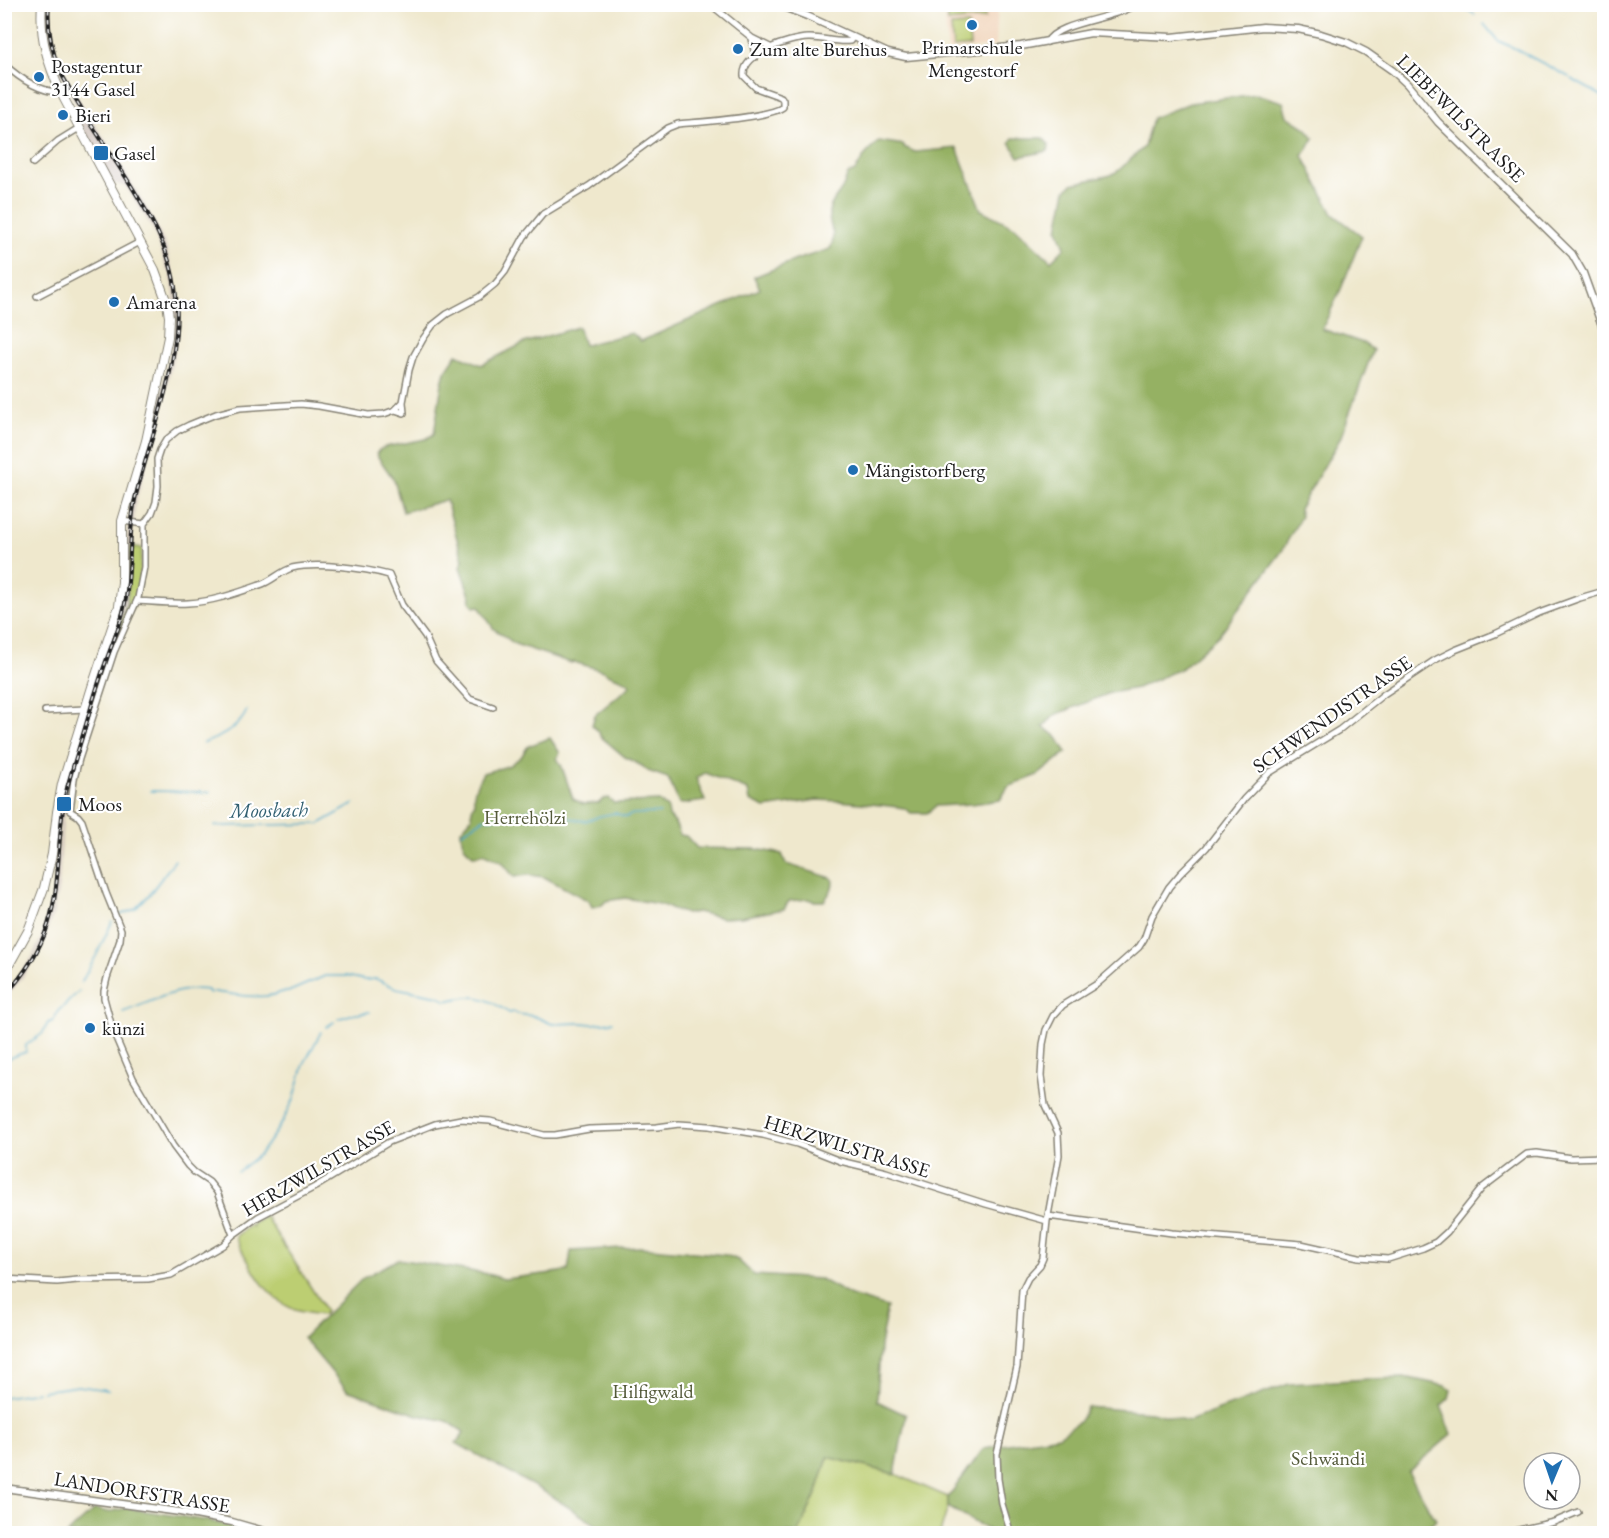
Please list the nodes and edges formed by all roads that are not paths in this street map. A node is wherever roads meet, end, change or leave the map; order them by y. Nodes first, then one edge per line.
1 (42, 4) edge
2 (710, 4) edge
3 (776, 4) edge
4 (1137, 4) edge
5 (853, 37) junction
6 (752, 38) junction
7 (1047, 42) junction
8 (770, 47) junction
9 (755, 57) junction
10 (4, 63) edge
11 (61, 93) junction
12 (79, 128) junction
13 (33, 163) dead end
14 (140, 242) junction
15 (37, 296) dead end
16 (1605, 331) edge
17 (122, 521) junction
18 (144, 524) junction
19 (1605, 591) edge
20 (138, 601) junction
21 (493, 707) dead end
22 (85, 709) junction
23 (45, 711) dead end
24 (4, 974) edge
25 (1605, 1157) edge
26 (1047, 1219) junction
27 (233, 1235) junction
28 (4, 1279) edge
29 (4, 1488) edge
30 (1578, 1512) dead end
31 (274, 1533) edge
32 (1011, 1533) edge
33 (1501, 1533) edge

1 - 11 main road
2 - 6 street
3 - 5 street, LIEBEWILSTRASSE
4 - 7 street
5 - 7 street, LIEBEWILSTRASSE
5 - 8 street
6 - 8 street
6 - 9 street
7 - 16 street, LIEBEWILSTRASSE
8 - 9 street
9 - 18 street
10 - 11 street
11 - 12 main road
12 - 13 street
12 - 14 main road
14 - 15 street
14 - 17 main road
17 - 18 street
17 - 22 main road
18 - 20 street
19 - 26 street, SCHWENDISTRASSE
20 - 21 street
20 - 27 street
22 - 23 street
22 - 24 main road
25 - 26 street, HERZWILSTRASSE
26 - 27 street, HERZWILSTRASSE
26 - 32 street, SCHWENDISTRASSE
27 - 28 street, HERZWILSTRASSE
29 - 31 street, LANDORFSTRASSE
30 - 33 street

